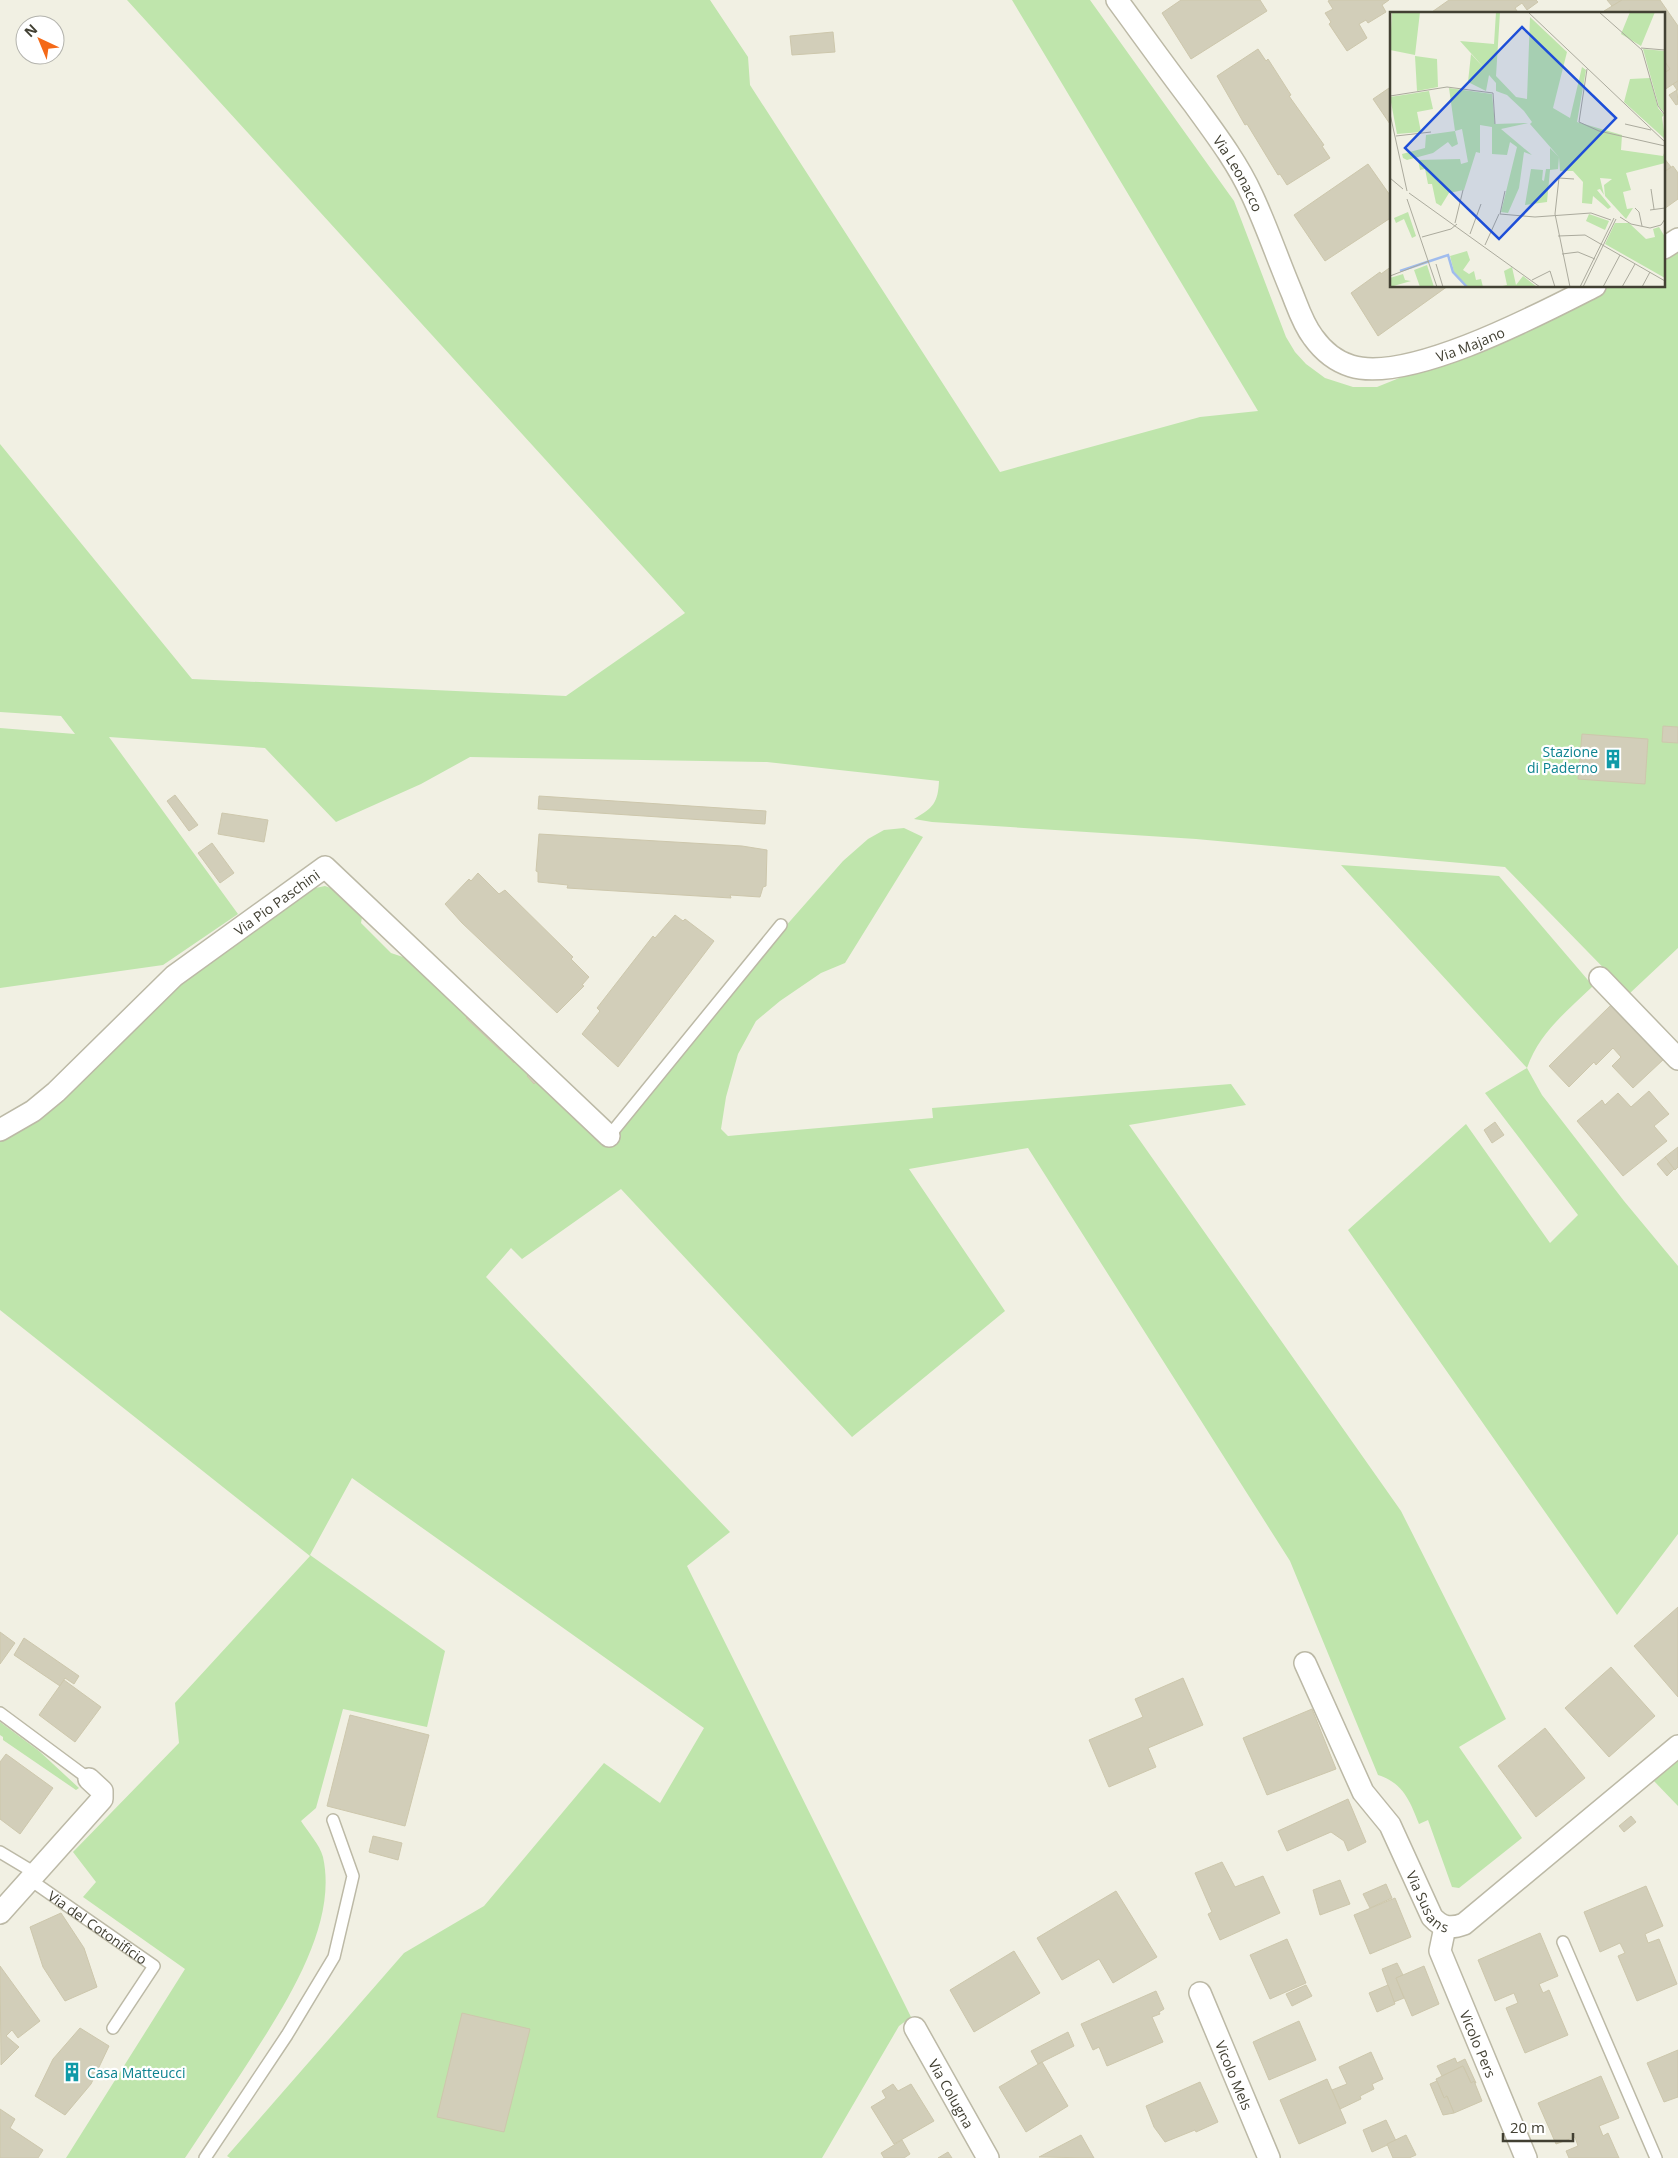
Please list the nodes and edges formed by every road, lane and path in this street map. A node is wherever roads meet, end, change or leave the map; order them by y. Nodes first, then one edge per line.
1 (1117, 0) edge
2 (1678, 239) edge
3 (1666, 247) edge
4 (1591, 288) edge
5 (1336, 360) joint
6 (781, 925) dead end
7 (1600, 978) dead end
8 (1678, 1059) edge
9 (0, 1130) edge
10 (609, 1136) joint
11 (1305, 1664) dead end
12 (0, 1713) edge
13 (1678, 1746) edge
14 (89, 1779) joint
15 (333, 1820) dead end
16 (0, 1852) edge
17 (32, 1876) junction
18 (0, 1913) edge
19 (1445, 1927) junction
20 (1564, 1942) dead end
21 (1200, 1993) dead end
22 (113, 2028) dead end
23 (915, 2028) dead end
24 (205, 2158) edge
25 (988, 2158) edge
26 (1269, 2158) edge
27 (1526, 2158) edge
28 (1656, 2158) edge

1 - 5 street, Via Leonacco
2 - 3 street
4 - 5 street, Via Majano
6 - 10 lane
7 - 8 street
9 - 10 street, Via Pio Paschini
11 - 19 street, Via Susans
12 - 14 lane
13 - 19 street, Via Susans
14 - 17 street
15 - 24 lane
16 - 17 lane, Via del Cotonificio
17 - 18 street
17 - 22 lane, Via del Cotonificio
19 - 27 street, Vicolo Pers
20 - 28 lane
21 - 26 street, Vicolo Mels
23 - 25 street, Via Colugna

